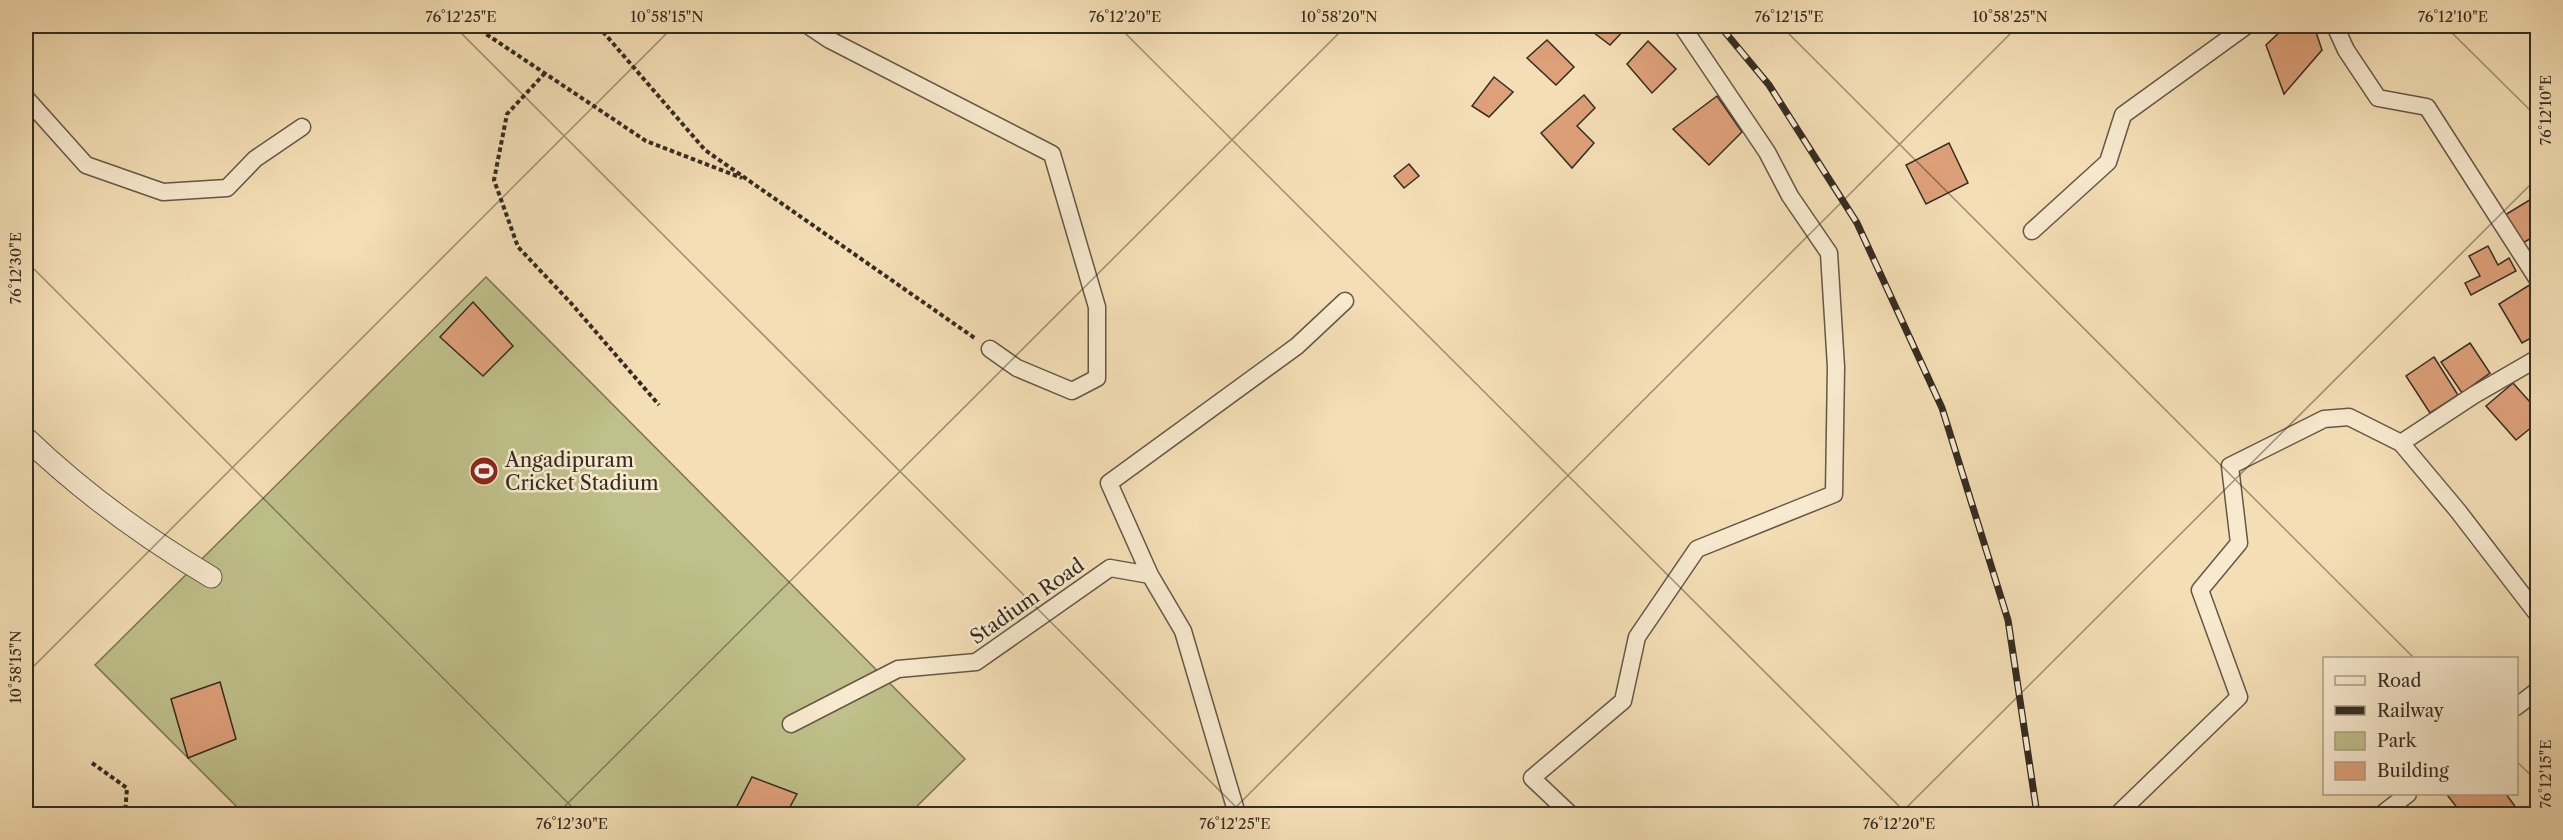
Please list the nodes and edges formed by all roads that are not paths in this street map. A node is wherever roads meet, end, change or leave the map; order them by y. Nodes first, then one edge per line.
1 (809, 26) edge
2 (1682, 26) edge
3 (2246, 26) edge
4 (2335, 26) edge
5 (26, 98) edge
6 (302, 127) dead end
7 (2032, 231) dead end
8 (2538, 280) edge
9 (1345, 301) dead end
10 (990, 349) road end
11 (2538, 358) edge
12 (26, 438) edge
13 (2401, 443) junction
14 (1150, 575) junction
15 (211, 577) dead end
16 (2538, 615) edge
17 (2538, 690) edge
18 (2518, 706) edge
19 (791, 724) dead end
20 (2407, 795) edge
21 (1237, 814) edge
22 (1570, 814) edge
23 (2118, 814) edge
24 (2382, 814) edge

1 - 10 street
2 - 22 street
3 - 7 street
4 - 8 street
5 - 6 street
9 - 14 street
11 - 13 street
12 - 15 street
13 - 16 street
13 - 23 street
14 - 19 street, Stadium Road
14 - 21 street
17 - 18 street
20 - 24 street

